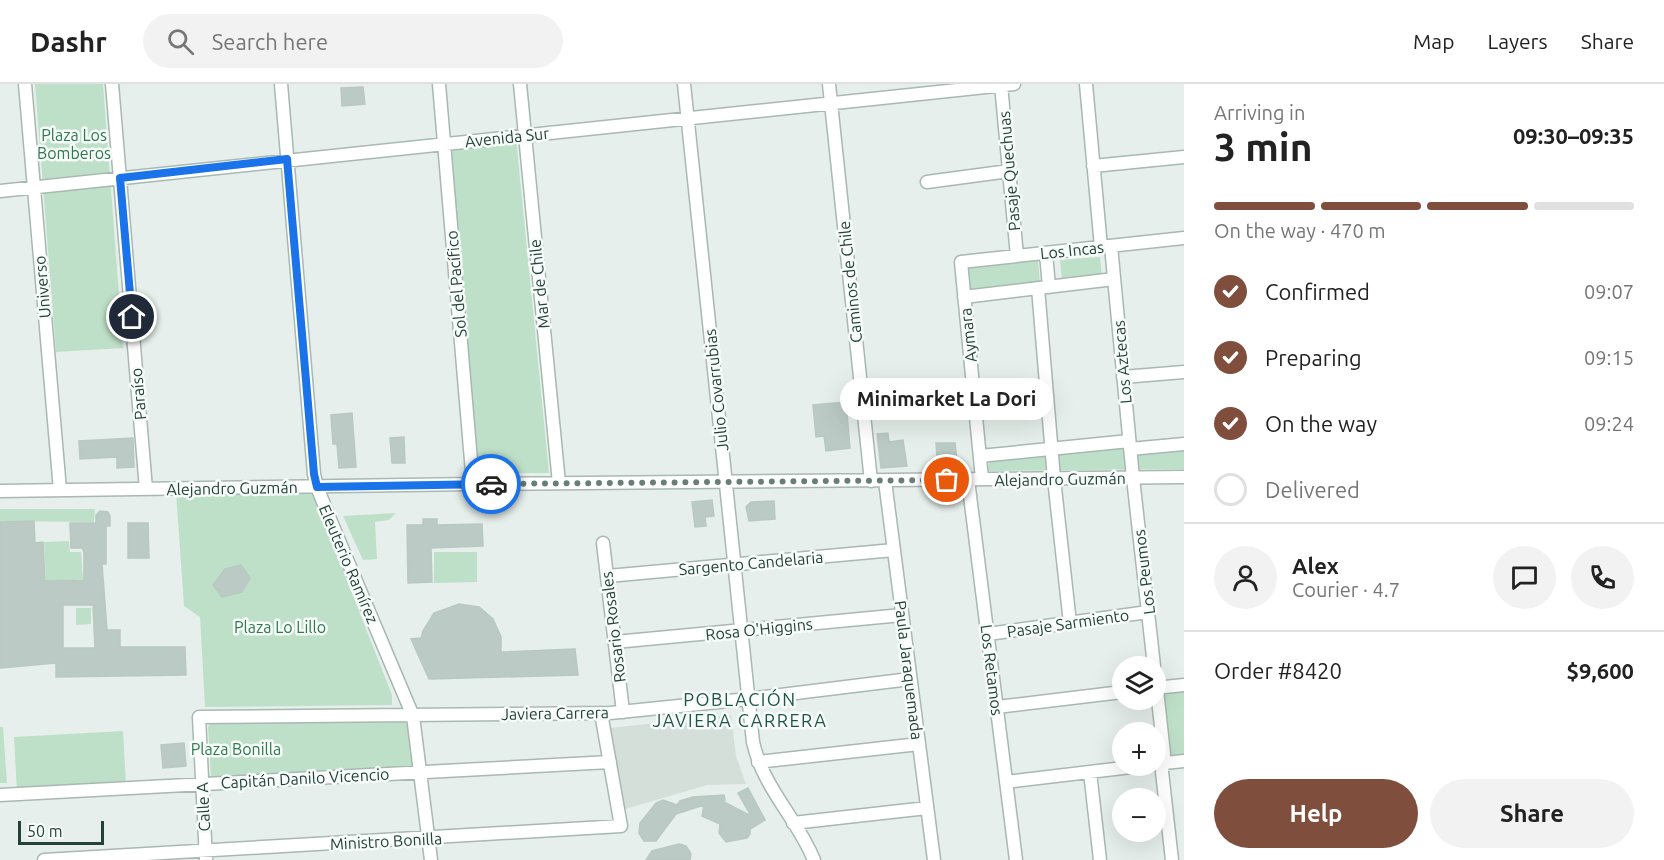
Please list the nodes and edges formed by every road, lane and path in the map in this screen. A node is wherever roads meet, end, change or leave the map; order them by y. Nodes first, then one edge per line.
1 (25, 84) edge
2 (112, 84) edge
3 (281, 84) edge
4 (439, 84) edge
5 (520, 84) edge
6 (684, 84) edge
7 (829, 84) edge
8 (1014, 84) edge
9 (1086, 84) edge
10 (1001, 85) edge
11 (943, 88) edge
12 (831, 103) junction
13 (687, 118) junction
14 (525, 136) junction
15 (444, 144) junction
16 (1184, 157) edge
17 (287, 159) junction
18 (1093, 166) junction
19 (1009, 171) junction
20 (120, 178) junction
21 (927, 182) dead end
22 (34, 187) junction
23 (0, 191) edge
24 (1184, 238) edge
25 (1106, 246) junction
26 (1046, 253) junction
27 (1017, 256) junction
28 (961, 262) joint
29 (1114, 279) junction
30 (1043, 288) junction
31 (964, 297) junction
32 (1184, 372) edge
33 (1123, 377) junction
34 (1184, 444) edge
35 (1130, 445) junction
36 (1051, 448) junction
37 (980, 456) junction
38 (1184, 477) edge
39 (1133, 478) junction
40 (982, 479) junction
41 (1054, 479) junction
42 (968, 480) junction
43 (871, 481) junction
44 (885, 481) junction
45 (559, 483) junction
46 (725, 483) junction
47 (473, 484) junction
48 (317, 487) junction
49 (146, 489) junction
50 (60, 490) junction
51 (0, 491) edge
52 (603, 543) dead end
53 (894, 550) junction
54 (734, 565) junction
55 (608, 576) junction
56 (1148, 612) junction
57 (902, 615) junction
58 (1070, 622) junction
59 (741, 630) junction
60 (988, 634) junction
61 (615, 642) junction
62 (1153, 656) edge
63 (910, 679) junction
64 (1184, 685) edge
65 (1166, 687) edge
66 (1112, 693) edge
67 (748, 699) junction
68 (997, 707) junction
69 (623, 712) junction
70 (601, 713) junction
71 (413, 716) junction
72 (199, 717) joint
73 (919, 744) junction
74 (1184, 761) edge
75 (610, 762) junction
76 (758, 762) junction
77 (1166, 763) edge
78 (1112, 769) edge
79 (420, 772) junction
80 (1089, 772) junction
81 (1162, 776) edge
82 (1006, 782) junction
83 (202, 784) junction
84 (0, 795) edge
85 (927, 808) junction
86 (793, 824) junction
87 (429, 838) junction
88 (206, 856) edge
89 (44, 860) edge
90 (432, 860) edge
91 (814, 860) edge
92 (934, 860) edge
93 (1016, 860) edge
94 (1100, 860) edge
95 (1172, 860) edge

1 - 22 street, Universo
2 - 20 street, Paraíso
3 - 17 street, Eleuterio Ramírez
4 - 15 street, Sol del Pacífico
5 - 14 street, Mar de Chile
6 - 13 street, Julio Covarrubias
7 - 12 street, Caminos de Chile
8 - 10 street, Avenida Sur
9 - 18 street, Los Aztecas
10 - 11 street, Avenida Sur
10 - 19 street, Pasaje Quechuas
11 - 12 street, Avenida Sur
12 - 13 street, Avenida Sur
12 - 43 street, Caminos de Chile
13 - 14 street, Avenida Sur
13 - 46 street, Julio Covarrubias
14 - 15 street, Avenida Sur
14 - 45 street, Mar de Chile
15 - 17 street, Avenida Sur
15 - 47 street, Sol del Pacífico
16 - 18 street
17 - 20 street, Avenida Sur
17 - 48 street, Eleuterio Ramírez
18 - 25 street, Los Aztecas
19 - 21 street
19 - 27 street, Pasaje Quechuas
20 - 22 street, Avenida Sur
20 - 49 street, Paraíso
22 - 23 street, Avenida Sur
22 - 50 street, Universo
24 - 25 street, Los Incas
25 - 26 street, Los Incas
25 - 29 street, Los Aztecas
26 - 27 street, Los Incas
26 - 30 street
27 - 28 street, Los Incas
28 - 31 street, Aymara
29 - 30 street, Los Incas
29 - 33 street, Los Aztecas
30 - 31 street, Los Incas
30 - 36 street
31 - 37 street, Aymara
32 - 33 street
33 - 35 street, Los Aztecas
34 - 35 street, Alejandro Guzmán
35 - 36 street, Alejandro Guzmán
35 - 39 street, Los Aztecas
36 - 37 street, Alejandro Guzmán
36 - 41 street
37 - 40 street, Aymara
38 - 39 street, Alejandro Guzmán
39 - 41 street, Alejandro Guzmán
39 - 56 street, Los Peumos
40 - 41 street, Alejandro Guzmán
40 - 42 street, Alejandro Guzmán
41 - 58 street
42 - 44 street, Alejandro Guzmán
42 - 60 street, Los Retamos
43 - 44 street, Alejandro Guzmán
43 - 46 street, Alejandro Guzmán
44 - 53 street, Paula Jaraquemada
45 - 46 street, Alejandro Guzmán
45 - 47 street, Alejandro Guzmán
46 - 54 street, Julio Covarrubias
47 - 48 street, Alejandro Guzmán
48 - 49 street, Alejandro Guzmán
48 - 71 street, Eleuterio Ramírez
49 - 50 street, Alejandro Guzmán
50 - 51 street, Alejandro Guzmán
52 - 55 street, Rosario Rosales
53 - 54 street, Sargento Candelaria
53 - 57 street, Paula Jaraquemada
54 - 55 street, Sargento Candelaria
54 - 59 street, Julio Covarrubias
55 - 61 street, Rosario Rosales
56 - 58 street, Pasaje Sarmiento
56 - 62 street, Los Peumos
57 - 59 street, Rosa O'Higgins
57 - 63 street, Paula Jaraquemada
58 - 60 street, Pasaje Sarmiento
59 - 61 street, Rosa O'Higgins
59 - 67 street, Julio Covarrubias
60 - 68 street, Los Retamos
61 - 69 street, Rosario Rosales
63 - 67 street, Javiera Carrera
63 - 73 street, Paula Jaraquemada
64 - 65 street
66 - 68 street
67 - 69 street, Javiera Carrera
67 - 76 street, Julio Covarrubias
68 - 82 street, Los Retamos
69 - 70 street, Javiera Carrera
70 - 71 street, Javiera Carrera
70 - 75 street
71 - 72 street, Javiera Carrera
71 - 79 street, Eleuterio Ramírez
72 - 83 street, Calle A
73 - 76 street
73 - 85 street, Paula Jaraquemada
74 - 77 street
75 - 79 street, Capitán Danilo Vicencio
75 - 87 street, Ministro Bonilla
76 - 86 street, Julio Covarrubias
78 - 80 street
79 - 83 street, Capitán Danilo Vicencio
79 - 87 street, Eleuterio Ramírez
80 - 82 street
80 - 94 street
81 - 95 street
82 - 93 street, Los Retamos
83 - 84 street, Capitán Danilo Vicencio
83 - 88 street, Calle A
85 - 86 street
85 - 92 street, Paula Jaraquemada
86 - 91 street, Julio Covarrubias
87 - 88 street, Ministro Bonilla
87 - 90 street, Eleuterio Ramírez
88 - 89 street, Ministro Bonilla

